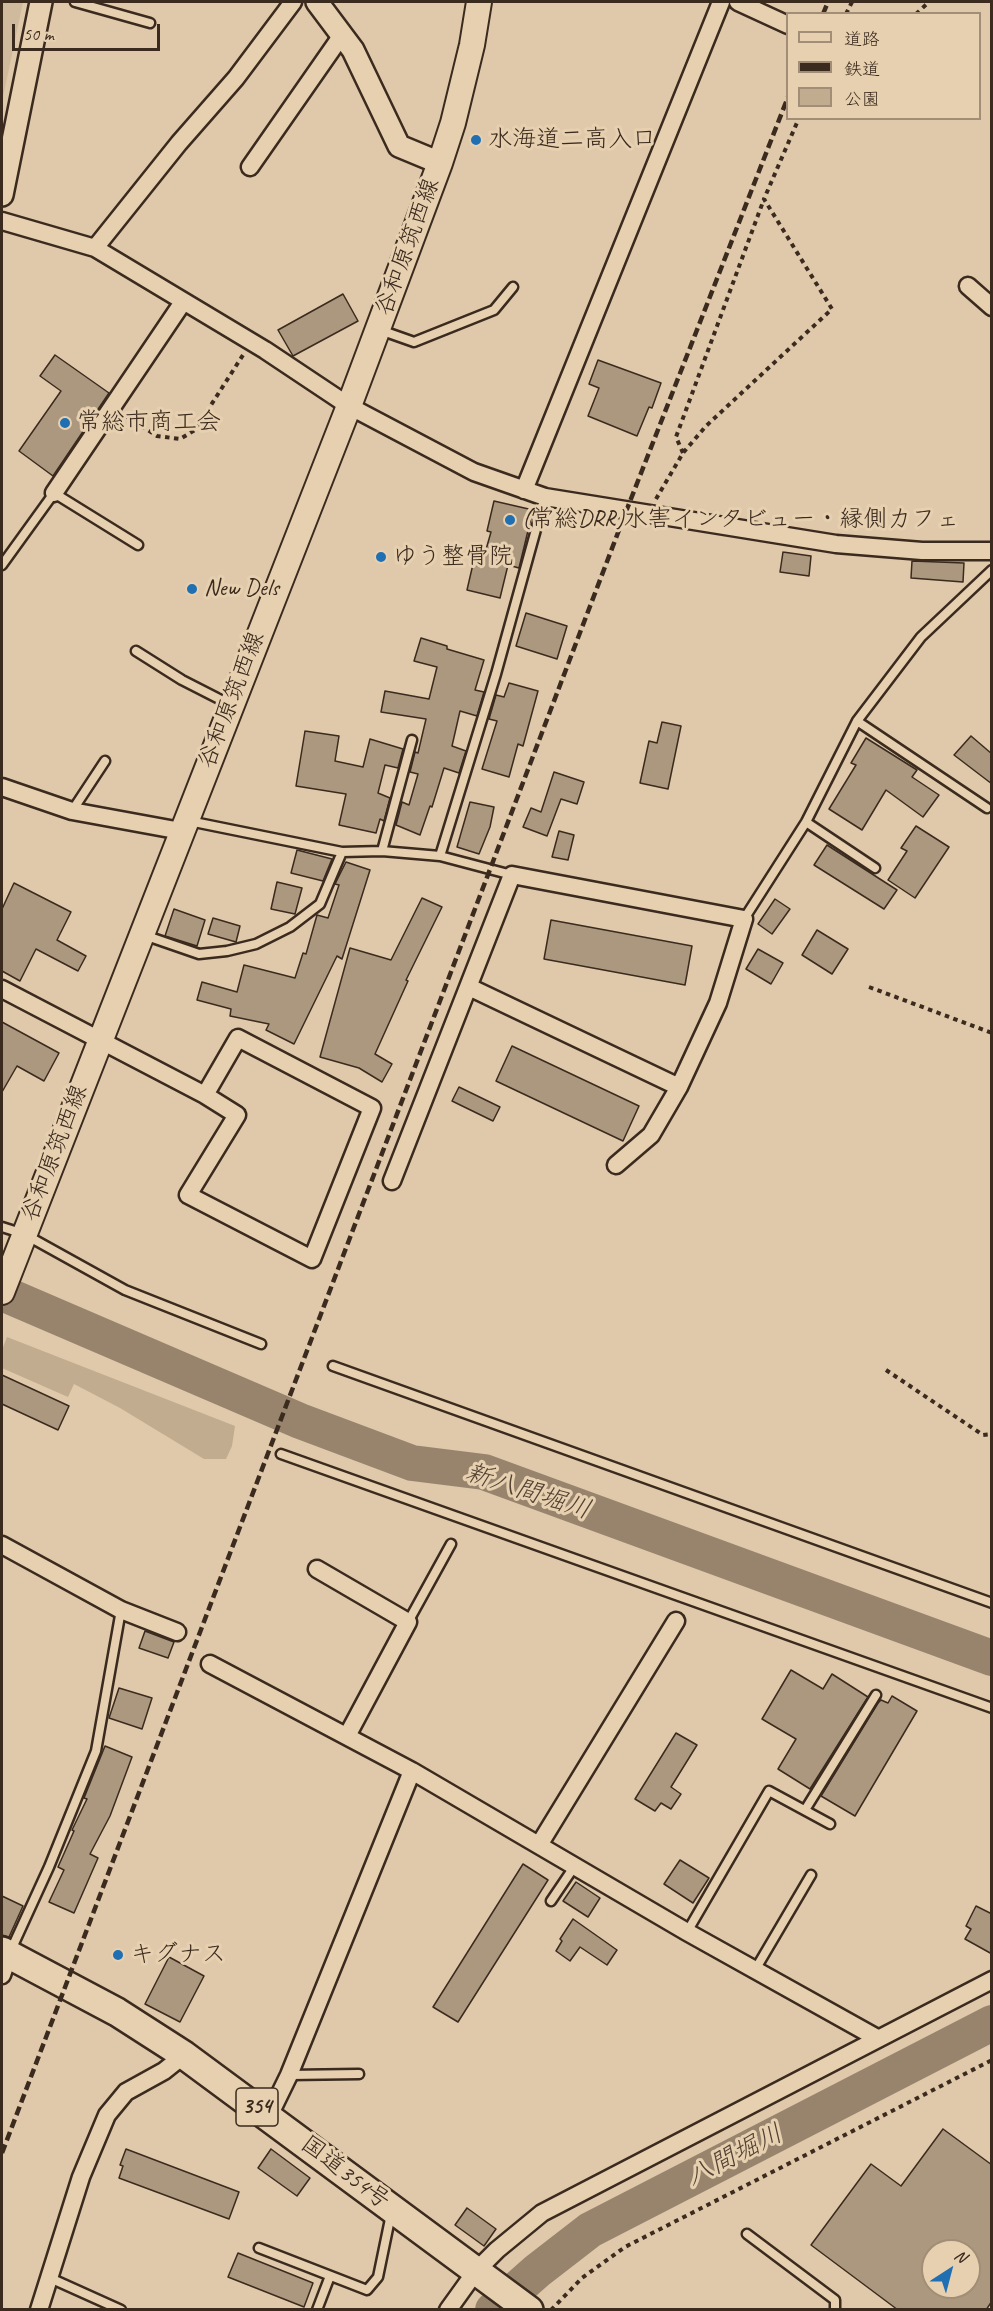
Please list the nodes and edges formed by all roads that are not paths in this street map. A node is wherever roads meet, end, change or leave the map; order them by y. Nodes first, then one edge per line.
1 (41, 2) edge
2 (75, 2) edge
3 (293, 2) edge
4 (316, 2) edge
5 (479, 2) edge
6 (721, 2) edge
7 (738, 2) edge
8 (150, 23) dead end
9 (786, 24) edge
10 (342, 35) junction
11 (440, 163) junction
12 (250, 167) dead end
13 (2, 195) edge
14 (2, 221) edge
15 (95, 248) junction
16 (513, 286) dead end
17 (968, 286) dead end
18 (183, 302) junction
19 (992, 307) edge
20 (378, 329) junction
21 (349, 406) junction
22 (524, 490) junction
23 (54, 493) junction
24 (545, 497) junction
25 (138, 545) dead end
26 (992, 550) edge
27 (2, 565) edge
28 (992, 570) edge
29 (136, 651) dead end
30 (230, 705) junction
31 (857, 721) junction
32 (412, 740) dead end
33 (105, 761) dead end
34 (2, 787) edge
35 (987, 808) dead end
36 (72, 811) junction
37 (806, 822) junction
38 (183, 825) junction
39 (382, 851) junction
40 (342, 852) junction
41 (440, 856) junction
42 (875, 868) dead end
43 (512, 875) junction
44 (744, 918) junction
45 (142, 934) junction
46 (469, 987) junction
47 (2, 988) edge
48 (100, 1040) junction
49 (679, 1087) junction
50 (205, 1095) junction
51 (616, 1165) dead end
52 (392, 1181) dead end
53 (15, 1234) edge
54 (2, 1292) edge
55 (261, 1344) dead end
56 (333, 1366) dead end
57 (281, 1454) dead end
58 (451, 1544) dead end
59 (2, 1545) edge
60 (317, 1569) dead end
61 (992, 1603) edge
62 (121, 1610) junction
63 (676, 1621) dead end
64 (408, 1622) junction
65 (177, 1632) dead end
66 (210, 1664) dead end
67 (876, 1695) dead end
68 (992, 1708) edge
69 (347, 1736) junction
70 (412, 1771) junction
71 (805, 1810) junction
72 (830, 1824) dead end
73 (539, 1845) junction
74 (574, 1866) junction
75 (811, 1875) dead end
76 (551, 1901) dead end
77 (687, 1932) junction
78 (4, 1960) edge
79 (755, 1970) junction
80 (992, 1980) edge
81 (877, 2038) junction
82 (184, 2055) junction
83 (359, 2074) dead end
84 (289, 2075) junction
85 (269, 2116) junction
86 (392, 2208) junction
87 (747, 2234) dead end
88 (259, 2248) dead end
89 (330, 2276) junction
90 (50, 2278) junction
91 (486, 2279) junction
92 (526, 2308) edge
93 (39, 2310) edge
94 (121, 2310) edge
95 (317, 2310) edge
96 (448, 2310) edge
97 (835, 2310) edge

1 - 13 street
2 - 8 lane
3 - 15 street
4 - 10 street
5 - 11 main road, 谷和原筑西線
6 - 22 street
7 - 9 street
10 - 11 street
10 - 12 street
11 - 20 main road, 谷和原筑西線
14 - 15 street
15 - 18 street
16 - 20 lane
17 - 19 street
18 - 21 street
18 - 23 street
20 - 21 main road, 谷和原筑西線
21 - 22 street
21 - 30 main road, 谷和原筑西線
22 - 24 street
23 - 25 lane
23 - 27 lane
24 - 26 street
24 - 41 lane
28 - 31 lane
29 - 30 lane
30 - 38 main road, 谷和原筑西線
31 - 35 lane
31 - 37 lane
32 - 39 lane
33 - 36 lane
34 - 36 street
36 - 38 street
37 - 42 lane
37 - 44 lane
38 - 40 lane
38 - 45 main road, 谷和原筑西線
39 - 40 lane
39 - 41 lane
40 - 45 lane
41 - 43 lane
43 - 44 street
43 - 46 street
44 - 49 street
45 - 48 main road, 谷和原筑西線
46 - 49 street
46 - 52 street
47 - 48 street
48 - 50 street
48 - 53 main road, 谷和原筑西線
49 - 51 street
50 - 50 street
53 - 54 main road, 谷和原筑西線
53 - 55 lane
56 - 61 lane
57 - 68 lane
58 - 64 lane
59 - 62 street
60 - 64 street
62 - 65 street
62 - 78 lane
63 - 73 street
64 - 69 street
66 - 69 street
67 - 71 lane
69 - 70 street
70 - 73 street
70 - 84 street
71 - 72 lane
71 - 77 lane
73 - 74 street
74 - 76 lane
74 - 77 street
75 - 79 lane
77 - 79 street
78 - 82 highway, 国道354号 / 354
79 - 81 street
80 - 81 street
81 - 91 street
82 - 85 highway, 国道354号 / 354
82 - 90 street
83 - 84 lane
84 - 85 street
85 - 86 highway, 国道354号 / 354
86 - 89 lane
86 - 91 highway, 国道354号 / 354
87 - 97 lane
88 - 89 lane
89 - 95 lane
90 - 93 street
90 - 94 lane
91 - 92 highway, 国道354号 / 354
91 - 96 street

